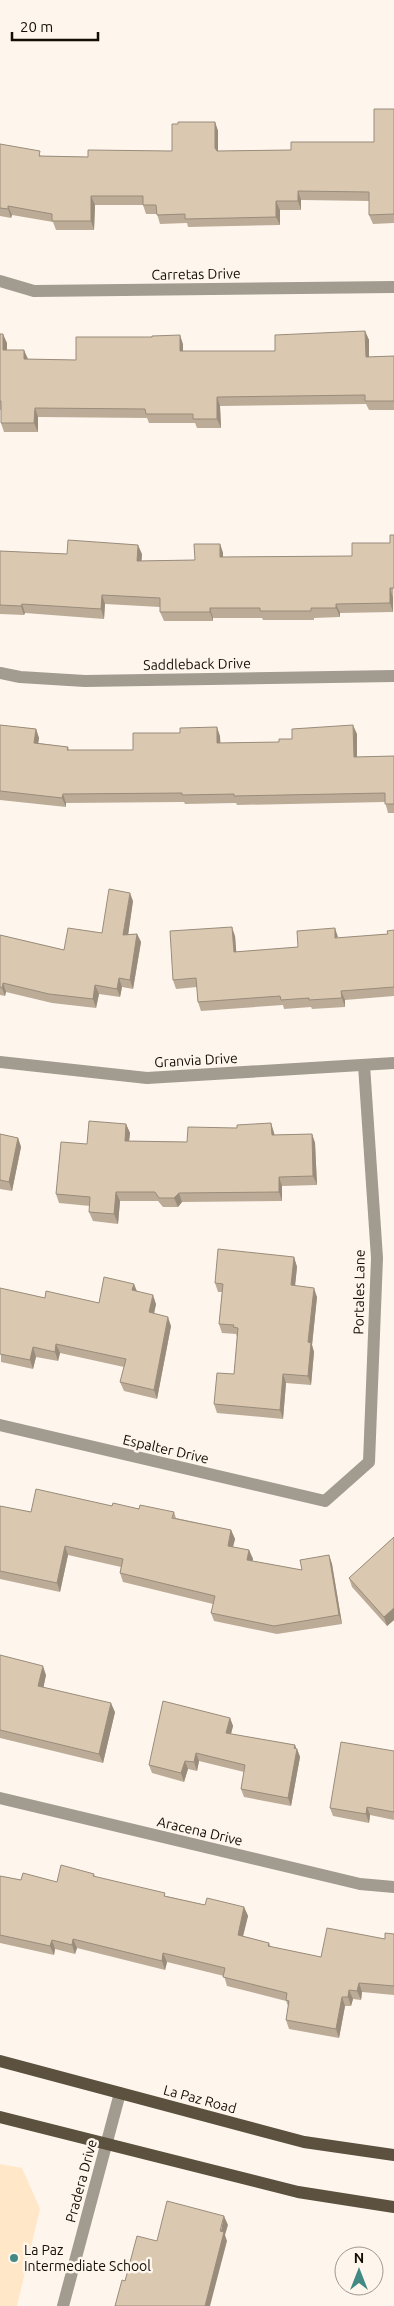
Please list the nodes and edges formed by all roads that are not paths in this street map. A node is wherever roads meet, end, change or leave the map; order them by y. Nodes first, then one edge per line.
1 (0, 282) edge
2 (394, 288) edge
3 (0, 673) edge
4 (394, 676) edge
5 (0, 1062) edge
6 (394, 1063) edge
7 (364, 1065) junction
8 (0, 1425) edge
9 (326, 1501) joint
10 (0, 1798) edge
11 (394, 1887) edge
12 (0, 2062) edge
13 (120, 2093) junction
14 (0, 2117) edge
15 (106, 2145) junction
16 (394, 2155) edge
17 (394, 2207) edge
18 (63, 2306) edge

1 - 2 street, Carretas Drive
3 - 4 street, Saddleback Drive
5 - 7 street, Granvia Drive
6 - 7 street, Granvia Drive
7 - 9 street, Portales Lane
8 - 9 street, Espalter Drive
10 - 11 street, Aracena Drive
12 - 13 main road, La Paz Road
13 - 15 street, Pradera Drive
13 - 16 main road, La Paz Road
14 - 15 main road
15 - 17 main road
15 - 18 street, Pradera Drive

